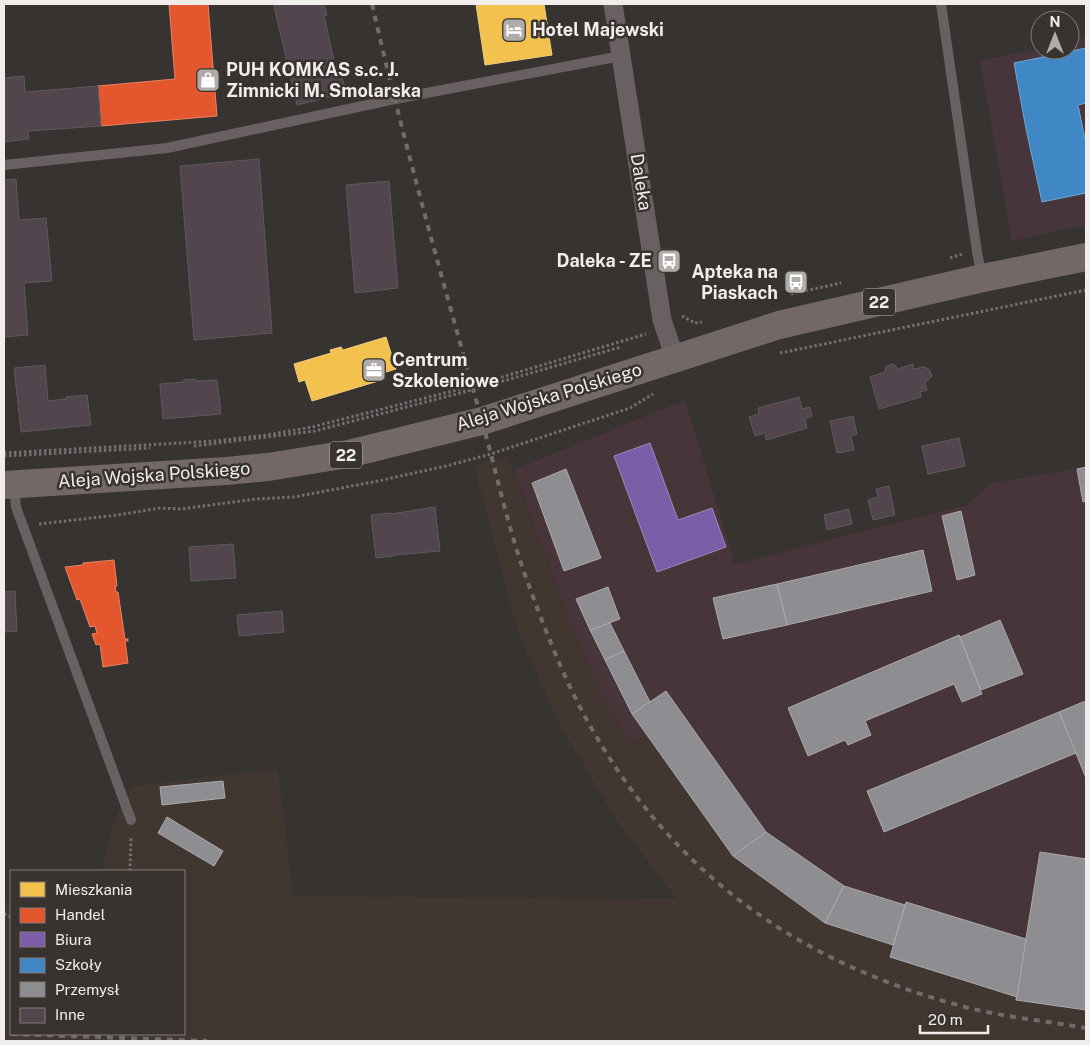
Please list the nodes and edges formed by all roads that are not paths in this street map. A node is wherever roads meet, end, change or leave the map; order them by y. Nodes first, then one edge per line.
1 (613, 4) edge
2 (941, 4) edge
3 (621, 56) junction
4 (4, 166) edge
5 (1086, 257) edge
6 (983, 278) junction
7 (675, 358) junction
8 (9, 485) edge
9 (131, 820) road end

1 - 3 street, Daleka
2 - 6 lane
3 - 4 lane
3 - 7 street, Daleka
5 - 6 main road, Aleja Wojska Polskiego / 22
6 - 7 main road, Aleja Wojska Polskiego / 22
7 - 8 main road, Aleja Wojska Polskiego / 22
8 - 9 lane

